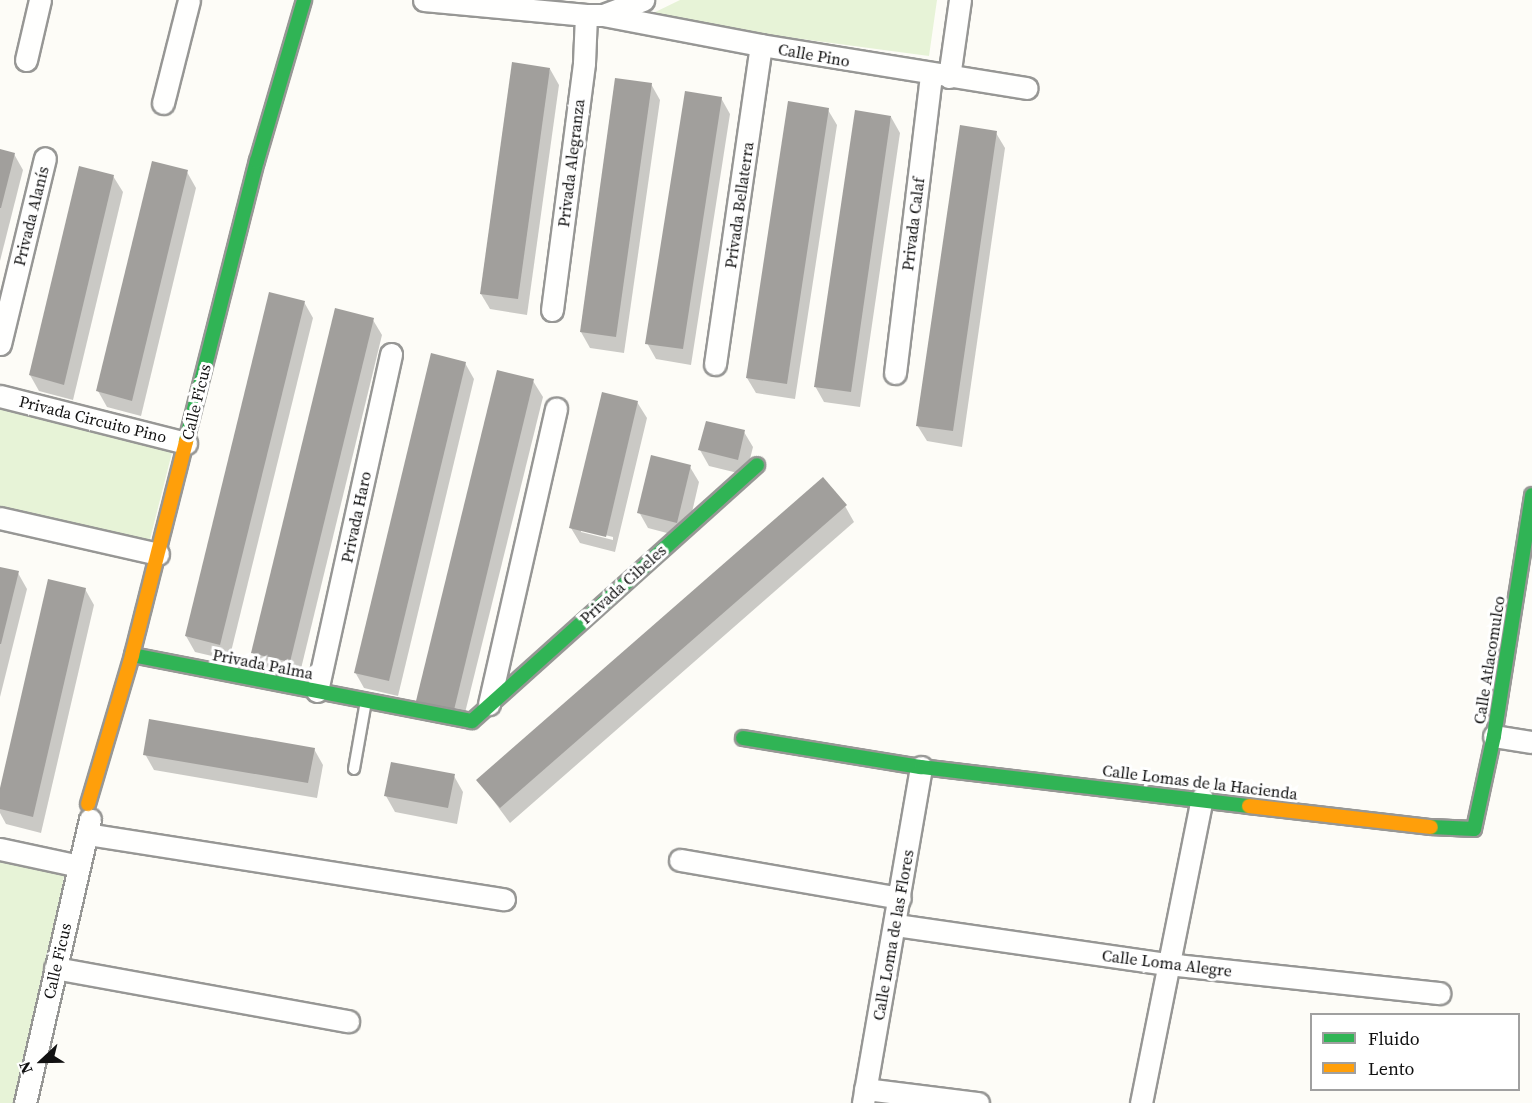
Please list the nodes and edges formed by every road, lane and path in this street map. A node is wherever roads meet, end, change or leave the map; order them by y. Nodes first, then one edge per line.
1 (40, 0) edge
2 (189, 0) edge
3 (304, 0) edge
4 (424, 0) edge
5 (643, 0) edge
6 (960, 0) edge
7 (594, 15) junction
8 (761, 45) junction
9 (26, 60) dead end
10 (940, 76) junction
11 (1027, 88) dead end
12 (163, 103) dead end
13 (45, 158) dead end
14 (552, 310) dead end
15 (0, 345) edge
16 (391, 354) dead end
17 (716, 364) dead end
18 (895, 373) dead end
19 (0, 396) edge
20 (556, 408) dead end
21 (186, 443) junction
22 (757, 465) dead end
23 (1532, 495) edge
24 (0, 518) edge
25 (158, 554) junction
26 (132, 655) junction
27 (319, 685) junction
28 (366, 701) junction
29 (489, 704) junction
30 (388, 705) joint
31 (1494, 736) junction
32 (743, 738) dead end
33 (1532, 742) edge
34 (921, 767) junction
35 (354, 769) dead end
36 (1202, 798) junction
37 (88, 819) junction
38 (1474, 829) joint
39 (0, 849) edge
40 (680, 860) dead end
41 (79, 866) junction
42 (900, 898) junction
43 (504, 899) dead end
44 (896, 925) junction
45 (1167, 964) junction
46 (55, 968) junction
47 (1439, 993) dead end
48 (348, 1021) dead end
49 (864, 1096) edge
50 (25, 1103) edge
51 (978, 1103) edge
52 (1141, 1103) edge

1 - 9 street
2 - 12 street
3 - 21 street, Calle Ficus
4 - 7 street, Calle Pino
5 - 7 street
6 - 10 street, Privada Calaf
7 - 8 street, Calle Pino
7 - 14 street, Privada Alegranza
8 - 10 street, Calle Pino
8 - 17 street, Privada Bellaterra
10 - 11 street, Calle Pino
10 - 18 street, Privada Calaf
13 - 15 street, Privada Alanís
16 - 27 street, Privada Haro
19 - 21 street, Privada Circuito Pino
20 - 29 street
21 - 25 street, Calle Ficus
22 - 29 street, Privada Cibeles
23 - 31 street, Calle Atlacomulco
24 - 25 street
25 - 26 street, Calle Ficus
26 - 27 street, Privada Palma
26 - 37 street, Calle Ficus
27 - 28 street, Privada Palma
28 - 30 street, Privada Palma
28 - 35 lane
29 - 30 street, Privada Cibeles
31 - 33 street
31 - 38 street, Calle Atlacomulco
32 - 34 street
34 - 36 street, Calle Lomas de la Hacienda
34 - 42 street, Calle Loma de las Flores
36 - 38 street, Calle Lomas de la Hacienda
36 - 45 street
37 - 41 street, Calle Ficus
37 - 43 street
39 - 41 street
40 - 42 street
41 - 46 street, Calle Ficus
42 - 44 street, Calle Loma de las Flores
44 - 45 street, Calle Loma Alegre
44 - 49 street, Calle Loma de las Flores
45 - 47 street, Calle Loma Alegre
45 - 52 street
46 - 48 street
46 - 50 street, Calle Ficus
49 - 51 street

